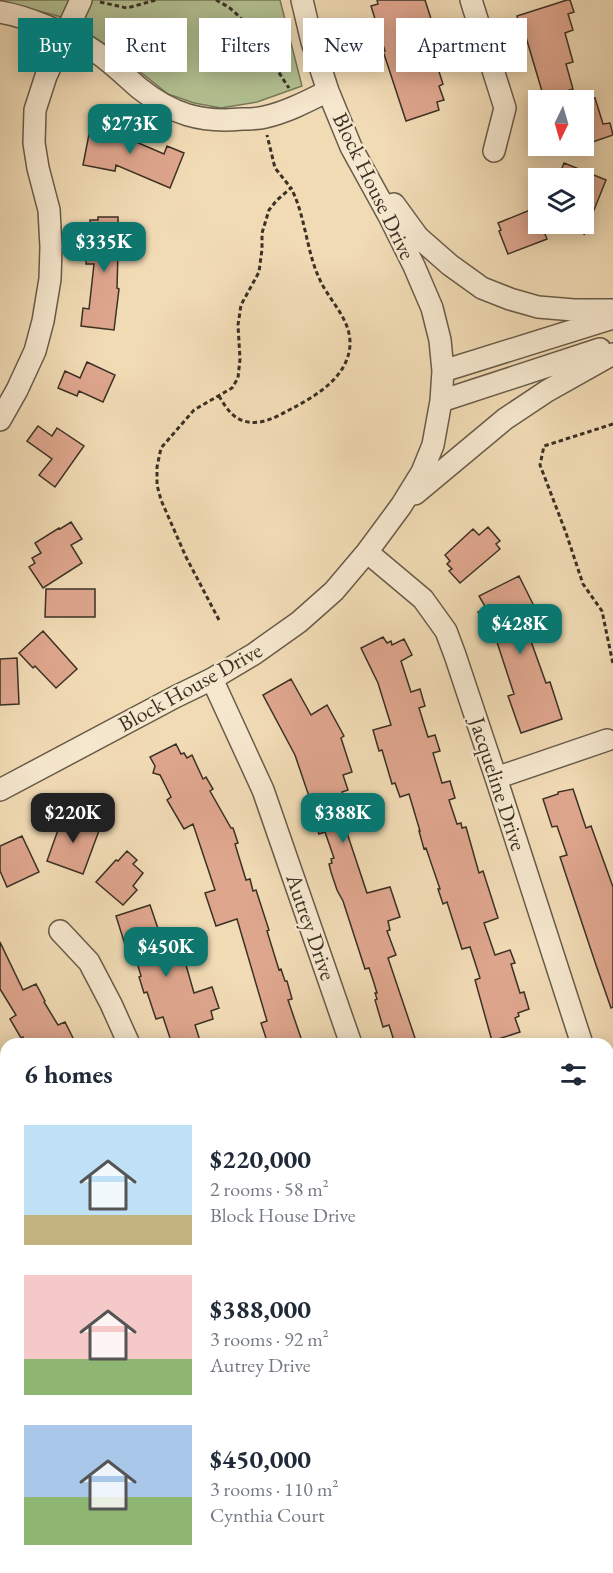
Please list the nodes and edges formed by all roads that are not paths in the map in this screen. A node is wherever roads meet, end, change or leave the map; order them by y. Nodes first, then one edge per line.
1 (81, 0) edge
2 (302, 0) edge
3 (471, 0) edge
4 (0, 12) edge
5 (22, 18) edge
6 (72, 18) edge
7 (93, 50) edge
8 (47, 72) edge
9 (328, 91) junction
10 (351, 147) junction
11 (494, 151) dead end
12 (613, 310) edge
13 (613, 318) edge
14 (613, 345) edge
15 (613, 354) edge
16 (443, 371) junction
17 (441, 401) junction
18 (0, 420) edge
19 (401, 506) junction
20 (367, 552) junction
21 (212, 679) junction
22 (607, 740) dead end
23 (496, 777) junction
24 (0, 790) edge
25 (60, 931) dead end
26 (126, 1038) edge
27 (349, 1038) edge
28 (580, 1038) edge

1 - 6 street
2 - 9 street, Block House Drive
3 - 11 street
4 - 5 street
7 - 9 street
8 - 18 street
9 - 10 street, Block House Drive
10 - 12 street
10 - 16 street, Block House Drive
13 - 16 street
14 - 17 street
15 - 19 street
16 - 17 street, Block House Drive
17 - 19 street, Block House Drive
19 - 20 street, Block House Drive
20 - 21 street, Block House Drive
20 - 23 street, Jacqueline Drive
21 - 24 street, Block House Drive
21 - 27 street, Autrey Drive
22 - 23 street
23 - 28 street, Jacqueline Drive
25 - 26 street

